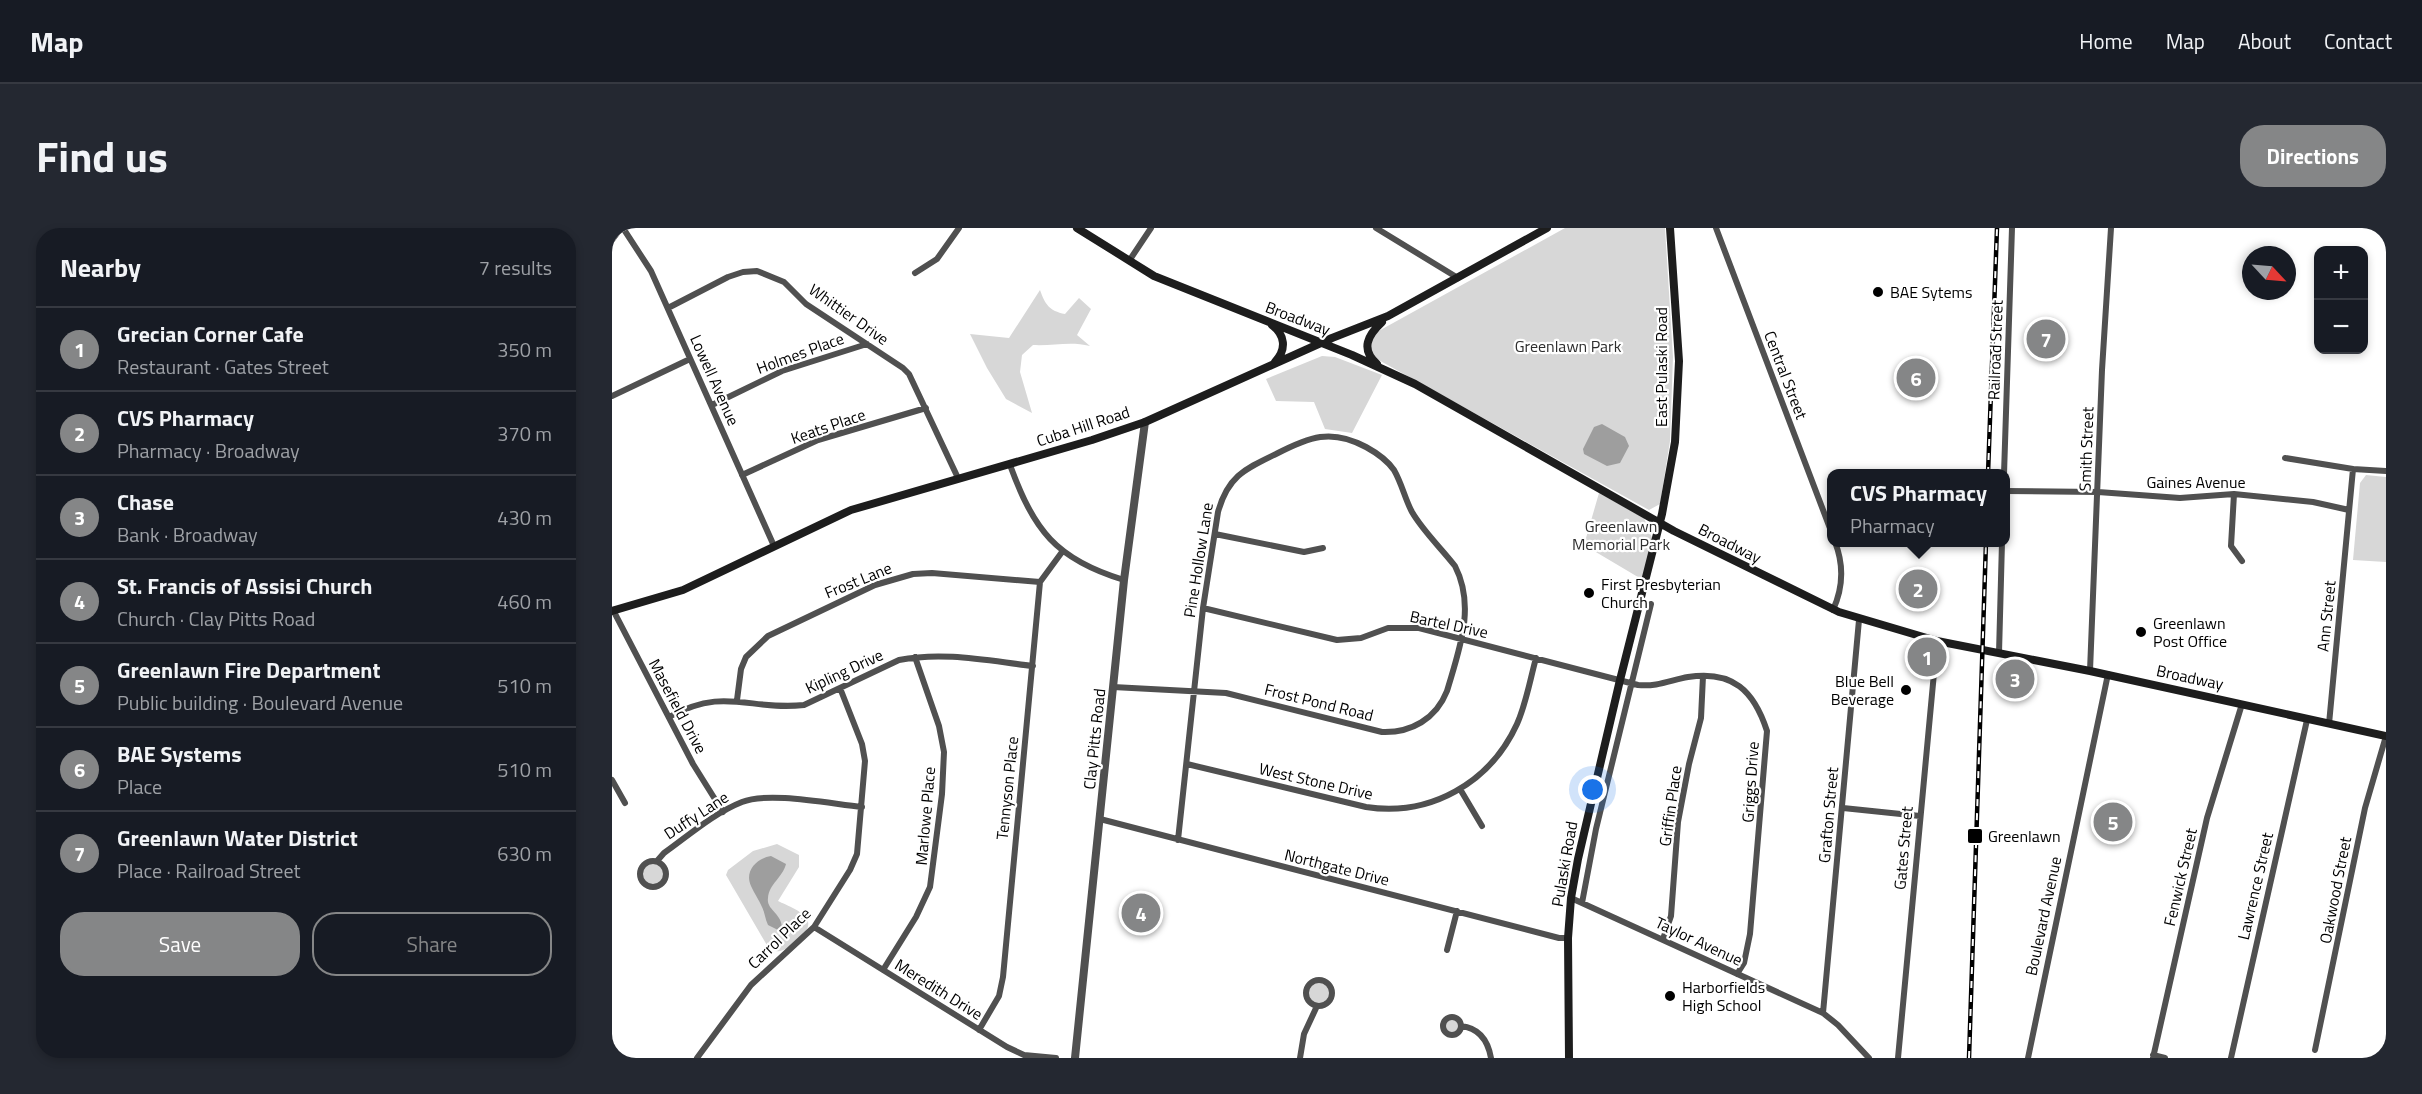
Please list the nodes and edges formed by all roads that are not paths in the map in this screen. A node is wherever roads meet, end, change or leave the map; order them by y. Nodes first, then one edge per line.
1 (622, 228) edge
2 (959, 228) edge
3 (1077, 228) edge
4 (1151, 228) edge
5 (1376, 228) edge
6 (1547, 228) edge
7 (1670, 228) edge
8 (1716, 228) edge
9 (2012, 228) edge
10 (2111, 228) edge
11 (612, 240) edge
12 (1130, 261) junction
13 (915, 273) dead end
14 (1458, 279) junction
15 (668, 309) junction
16 (1388, 316) junction
17 (1266, 321) junction
18 (1322, 343) junction
19 (867, 345) junction
20 (690, 359) junction
21 (1272, 364) junction
22 (1390, 372) junction
23 (612, 396) edge
24 (712, 405) junction
25 (926, 408) junction
26 (1145, 422) junction
27 (2285, 458) dead end
28 (1010, 465) junction
29 (2004, 469) edge
30 (2352, 469) junction
31 (2386, 471) edge
32 (742, 475) junction
33 (958, 478) junction
34 (2010, 491) edge
35 (2098, 492) junction
36 (2234, 494) junction
37 (2349, 510) junction
38 (1827, 520) edge
39 (1660, 524) junction
40 (1215, 534) junction
41 (774, 546) junction
42 (1836, 547) edge
43 (2002, 547) edge
44 (1323, 548) dead end
45 (1062, 552) junction
46 (2242, 561) dead end
47 (1124, 580) junction
48 (1040, 582) junction
49 (1651, 604) dead end
50 (1203, 608) junction
51 (612, 610) edge
52 (1833, 610) junction
53 (1859, 620) junction
54 (1461, 639) junction
55 (1937, 641) junction
56 (1999, 653) junction
57 (915, 657) junction
58 (1536, 658) junction
59 (1033, 666) junction
60 (2090, 670) junction
61 (2108, 674) junction
62 (1703, 676) junction
63 (1620, 680) junction
64 (1633, 683) junction
65 (1113, 687) junction
66 (840, 688) junction
67 (1193, 690) junction
68 (737, 700) junction
69 (2242, 704) junction
70 (669, 717) junction
71 (2307, 720) junction
72 (2329, 724) junction
73 (2386, 736) edge
74 (1187, 764) junction
75 (612, 780) edge
76 (1460, 789) junction
77 (625, 803) dead end
78 (862, 807) junction
79 (1843, 808) junction
80 (723, 812) junction
81 (1920, 816) junction
82 (1100, 819) junction
83 (1482, 826) dead end
84 (1178, 840) junction
85 (657, 861) junction
86 (1571, 898) junction
87 (1582, 903) junction
88 (1456, 911) junction
89 (814, 927) junction
90 (1568, 938) junction
91 (1663, 939) junction
92 (1447, 950) dead end
93 (883, 970) junction
94 (1737, 974) junction
95 (1317, 1006) junction
96 (1823, 1013) junction
97 (1461, 1026) dead end
98 (979, 1030) junction
99 (2315, 1050) dead end
100 (2153, 1057) edge
101 (697, 1058) edge
102 (1056, 1058) edge
103 (1075, 1058) edge
104 (1300, 1058) edge
105 (1491, 1058) edge
106 (1569, 1058) edge
107 (1869, 1058) edge
108 (1898, 1058) edge
109 (2028, 1058) edge
110 (2165, 1058) edge
111 (2231, 1058) edge

1 - 11 street
1 - 15 street, Lowell Avenue
2 - 13 street
3 - 12 main road, Broadway
4 - 12 street
5 - 14 street
6 - 14 main road, Cuba Hill Road
7 - 39 main road, East Pulaski Road
8 - 38 street, Central Street
9 - 29 street, Railroad Street
10 - 35 street, Smith Street
12 - 17 main road, Broadway
14 - 16 main road, Cuba Hill Road
15 - 19 street, Whittier Drive
15 - 20 street, Lowell Avenue
16 - 18 main road, Cuba Hill Road
16 - 22 main road
17 - 18 main road, Broadway
17 - 21 main road
18 - 21 main road, Cuba Hill Road
18 - 22 main road, Broadway
19 - 24 street, Holmes Place
19 - 25 street, Whittier Drive
20 - 23 street
20 - 24 street, Lowell Avenue
21 - 26 main road, Cuba Hill Road
22 - 39 main road, Broadway
24 - 32 street, Lowell Avenue
25 - 32 street, Keats Place
25 - 33 street, Whittier Drive
26 - 28 main road, Cuba Hill Road
26 - 47 street, Clay Pitts Road
27 - 30 street
28 - 33 main road, Cuba Hill Road
28 - 45 street
30 - 31 street
30 - 37 street, Ann Street
32 - 41 street, Lowell Avenue
33 - 41 main road, Cuba Hill Road
34 - 35 street, Gaines Avenue
35 - 36 street, Gaines Avenue
35 - 60 street, Smith Street
36 - 37 street, Gaines Avenue
36 - 46 street
37 - 72 street, Ann Street
39 - 52 main road, Broadway
39 - 63 main road, East Pulaski Road
40 - 44 street
40 - 50 street, Pine Hollow Lane
40 - 54 street, Pine Hollow Lane
41 - 51 main road, Cuba Hill Road
42 - 52 street
43 - 56 street
45 - 47 street
45 - 48 street
47 - 65 street, Clay Pitts Road
48 - 59 street, Tennyson Place
48 - 68 street, Frost Lane
49 - 64 street
50 - 54 street, Bartel Drive
50 - 67 street, Pine Hollow Lane
51 - 70 street, Masefield Drive
52 - 53 main road, Broadway
53 - 55 main road, Broadway
53 - 79 street, Grafton Street
54 - 58 street, Bartel Drive
54 - 67 street, Frost Pond Road
55 - 56 main road, Broadway
55 - 81 street, Gates Street
56 - 60 main road, Broadway
57 - 59 street, Kipling Drive
57 - 66 street, Kipling Drive
57 - 93 street, Marlowe Place
58 - 63 street, Bartel Drive
58 - 76 street, West Stone Drive
59 - 98 street, Tennyson Place
60 - 61 main road, Broadway
61 - 69 main road, Broadway
61 - 109 street, Boulevard Avenue
62 - 64 street, Griggs Drive
62 - 91 street, Griffin Place
62 - 94 street, Griggs Drive
63 - 64 street, Griggs Drive
63 - 86 main road, Pulaski Road
64 - 87 street
65 - 67 street, Frost Pond Road
65 - 82 street, Clay Pitts Road
66 - 68 street, Kipling Drive
66 - 78 street, Carrol Place
67 - 74 street, Pine Hollow Lane
68 - 70 street, Kipling Drive
69 - 71 main road, Broadway
69 - 100 street, Fenwick Street
70 - 80 street, Masefield Drive
71 - 72 main road, Broadway
71 - 111 street, Lawrence Street
72 - 73 main road, Broadway
73 - 99 street, Oakwood Street
74 - 76 street, West Stone Drive
74 - 84 street, Pine Hollow Lane
75 - 77 street
76 - 83 street
78 - 80 street, Duffy Lane
78 - 89 street, Carrol Place
79 - 81 street
79 - 96 street, Grafton Street
80 - 85 street, Duffy Lane
81 - 108 street, Gates Street
82 - 84 street, Northgate Drive
82 - 103 street, Clay Pitts Road
84 - 88 street, Northgate Drive
85 - 85 street, Duffy Lane
86 - 87 street, Taylor Avenue
86 - 90 main road, Pulaski Road
87 - 91 street, Taylor Avenue
88 - 90 street, Northgate Drive
88 - 92 street
89 - 93 street, Meredith Drive
89 - 101 street, Carrol Place
90 - 106 main road, Pulaski Road
91 - 94 street, Taylor Avenue
93 - 98 street, Meredith Drive
94 - 96 street, Taylor Avenue
95 - 95 street
95 - 104 street
96 - 107 street, Taylor Avenue
97 - 105 street
98 - 102 street, Meredith Drive
100 - 110 street

